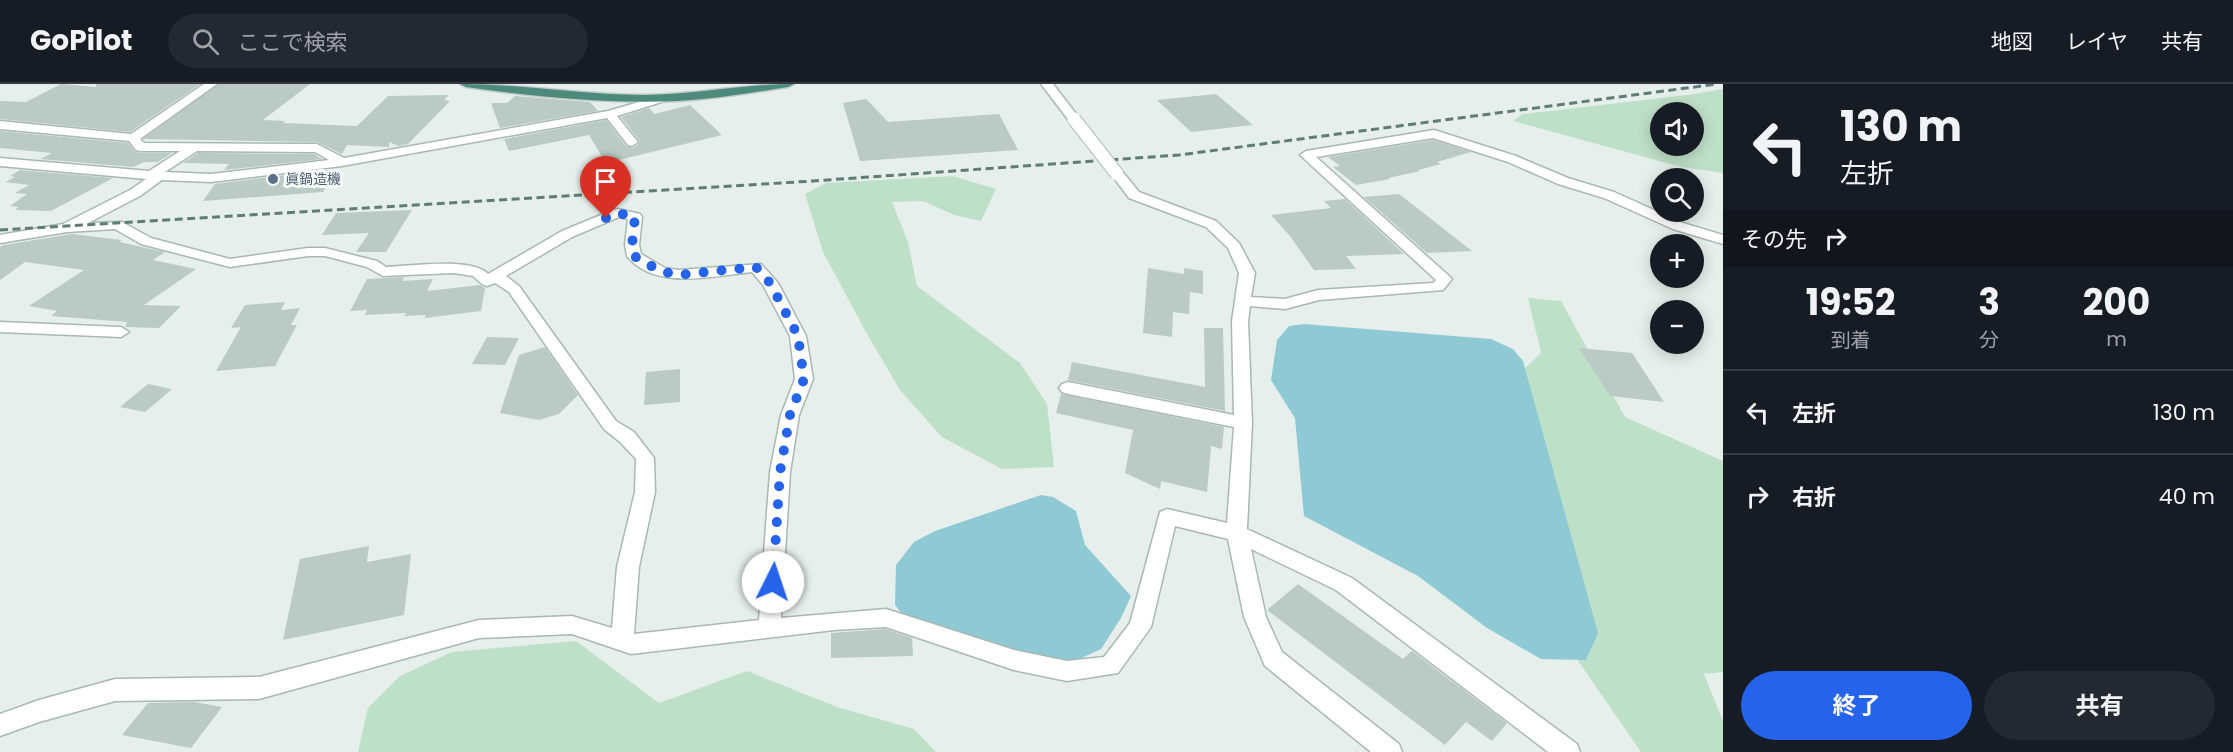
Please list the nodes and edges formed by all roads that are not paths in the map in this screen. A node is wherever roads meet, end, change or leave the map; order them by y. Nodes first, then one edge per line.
1 (211, 84) edge
2 (466, 84) edge
3 (788, 84) edge
4 (1047, 84) edge
5 (664, 98) junction
6 (610, 114) junction
7 (0, 125) edge
8 (133, 138) junction
9 (632, 142) dead end
10 (193, 147) junction
11 (0, 162) edge
12 (342, 162) junction
13 (155, 176) junction
14 (68, 228) junction
15 (1, 238) edge
16 (1723, 240) edge
17 (497, 276) junction
18 (1243, 301) junction
19 (0, 327) edge
20 (121, 332) dead end
21 (1068, 388) dead end
22 (1243, 423) junction
23 (1237, 533) junction
24 (769, 630) junction
25 (622, 641) junction
26 (0, 726) edge
27 (1390, 752) edge
28 (1568, 752) edge

1 - 8 street
2 - 5 highway
3 - 5 highway
4 - 18 street, bridge
5 - 6 street
6 - 9 street
6 - 12 street
7 - 8 street
8 - 10 street
10 - 12 street
10 - 13 street
11 - 13 street
12 - 13 street
13 - 14 street
14 - 15 street
14 - 17 street
16 - 18 street
17 - 24 street
17 - 25 street
18 - 22 street
19 - 20 street
21 - 22 street
22 - 23 street
23 - 24 street
23 - 27 street
23 - 28 street
24 - 25 street
25 - 26 street

